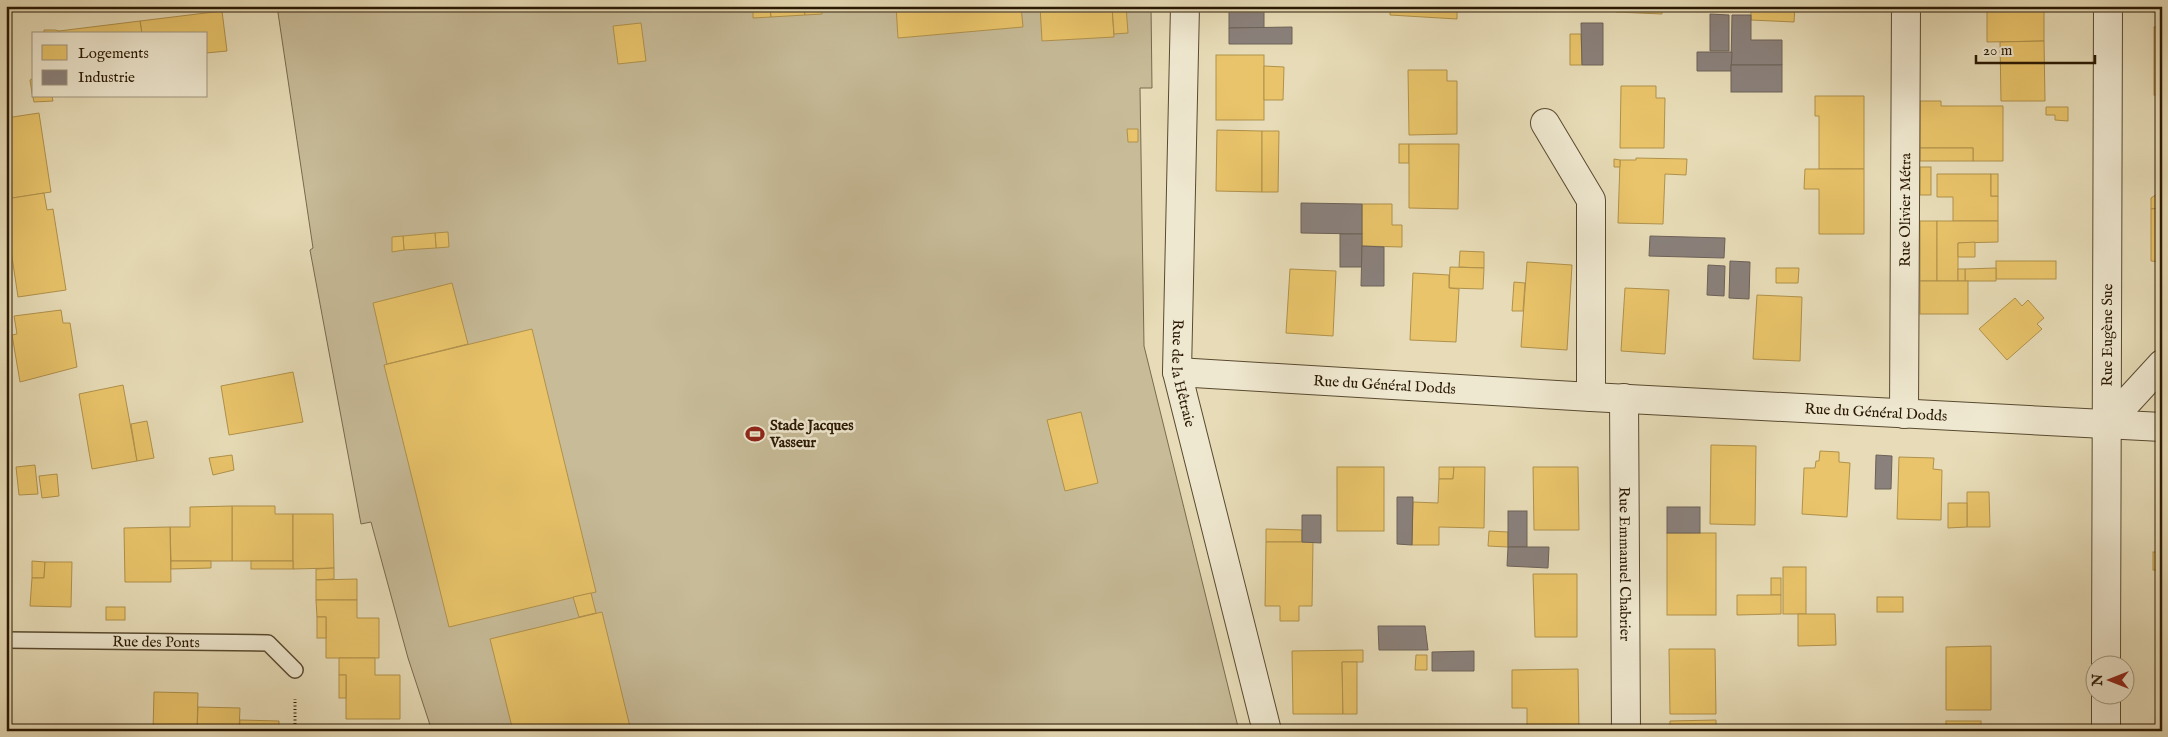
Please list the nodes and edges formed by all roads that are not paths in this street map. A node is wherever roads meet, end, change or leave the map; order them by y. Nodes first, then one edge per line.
1 (1185, 6) edge
2 (1906, 6) edge
3 (2108, 6) edge
4 (1545, 123) dead end
5 (2162, 364) edge
6 (1177, 372) junction
7 (1591, 396) junction
8 (1624, 398) junction
9 (1904, 414) junction
10 (2106, 425) junction
11 (2162, 427) edge
12 (6, 640) edge
13 (2106, 654) edge
14 (295, 670) dead end
15 (2106, 704) edge
16 (1267, 731) edge
17 (1626, 731) edge
18 (2106, 731) edge

1 - 6 street, Rue de la Hêtraie
2 - 9 street, Rue Olivier Métra
3 - 10 street, Rue Eugène Sue
4 - 7 street
5 - 10 street
6 - 7 street, Rue du Général Dodds
6 - 16 street, Rue de la Hêtraie
7 - 8 street, Rue du Général Dodds
8 - 9 street, Rue du Général Dodds
8 - 17 street, Rue Emmanuel Chabrier
9 - 10 street, Rue du Général Dodds
10 - 11 street, Rue du Général Dodds
10 - 13 street, Rue Eugène Sue
12 - 14 lane, Rue des Ponts
15 - 18 street

